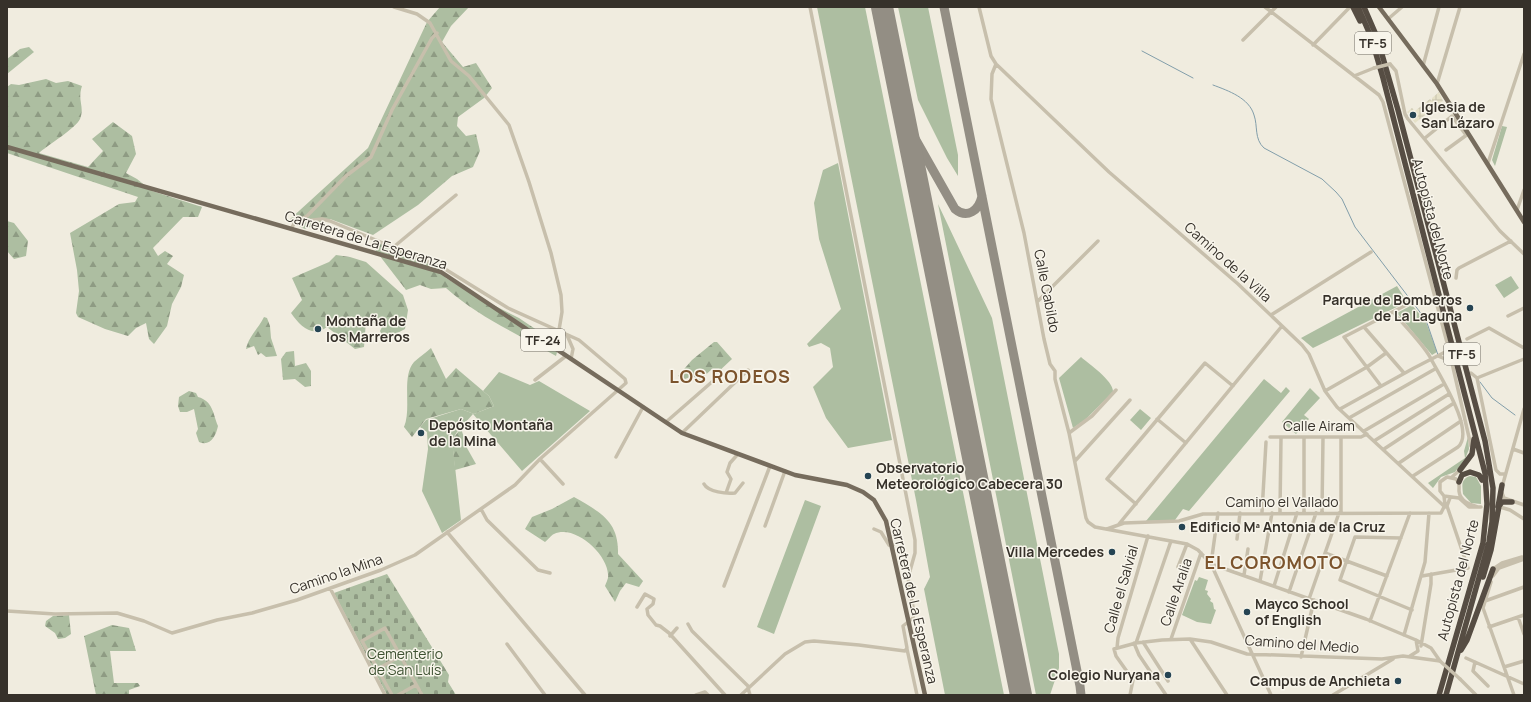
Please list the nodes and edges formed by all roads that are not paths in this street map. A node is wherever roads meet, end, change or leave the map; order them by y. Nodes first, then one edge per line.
1 (394, 7) edge
2 (810, 7) edge
3 (979, 7) edge
4 (1265, 7) edge
5 (1276, 7) edge
6 (1351, 7) edge
7 (1358, 7) edge
8 (1365, 7) edge
9 (1379, 7) edge
10 (1402, 7) edge
11 (1440, 7) edge
12 (1460, 7) edge
13 (1271, 12) junction
14 (1388, 19) junction
15 (437, 33) junction
16 (1243, 40) dead end
17 (1313, 44) junction
18 (1524, 54) edge
19 (996, 64) junction
20 (1422, 66) junction
21 (1354, 76) junction
22 (1383, 78) junction
23 (1437, 84) junction
24 (1454, 114) junction
25 (1467, 134) junction
26 (1425, 138) junction
27 (7, 147) edge
28 (1446, 150) dead end
29 (1488, 163) junction
30 (1524, 190) edge
31 (456, 195) dead end
32 (1517, 210) junction
33 (295, 222) junction
34 (1524, 222) edge
35 (291, 229) junction
36 (1098, 241) dead end
37 (1511, 242) junction
38 (395, 249) junction
39 (1370, 252) dead end
40 (1524, 254) edge
41 (1456, 278) dead end
42 (1038, 301) junction
43 (1408, 304) dead end
44 (1524, 308) edge
45 (1393, 312) junction
46 (1271, 315) junction
47 (1508, 316) dead end
48 (1282, 326) junction
49 (1364, 327) junction
50 (558, 330) junction
51 (567, 335) junction
52 (1467, 339) dead end
53 (1524, 348) edge
54 (1449, 350) junction
55 (1386, 352) junction
56 (566, 356) junction
57 (1438, 356) junction
58 (571, 359) junction
59 (1431, 359) junction
60 (1524, 359) edge
61 (1450, 361) dead end
62 (1367, 367) junction
63 (1435, 369) junction
64 (748, 370) dead end
65 (1404, 372) junction
66 (1471, 373) dead end
67 (1477, 378) junction
68 (535, 380) dead end
69 (713, 381) dead end
70 (1444, 384) junction
71 (1233, 386) junction
72 (1381, 386) junction
73 (618, 390) junction
74 (1116, 390) dead end
75 (1325, 391) junction
76 (1449, 394) junction
77 (1130, 400) dead end
78 (1454, 403) junction
79 (643, 407) junction
80 (1470, 408) junction
81 (1524, 409) edge
82 (1340, 410) junction
83 (1349, 418) junction
84 (1157, 419) junction
85 (1461, 421) junction
86 (666, 422) junction
87 (682, 433) junction
88 (1070, 433) junction
89 (1365, 433) junction
90 (1270, 437) dead end
91 (1304, 437) junction
92 (1282, 438) junction
93 (1323, 438) junction
94 (1340, 438) junction
95 (1474, 439) junction
96 (1374, 441) junction
97 (1266, 442) dead end
98 (1186, 443) junction
99 (1384, 449) junction
100 (1512, 449) junction
101 (1524, 453) edge
102 (738, 454) junction
103 (616, 456) dead end
104 (540, 458) junction
105 (1075, 462) junction
106 (1399, 463) junction
107 (770, 466) junction
108 (1460, 470) junction
109 (785, 471) junction
110 (1505, 474) junction
111 (1413, 476) junction
112 (1452, 477) junction
113 (1482, 480) junction
114 (1459, 482) junction
115 (743, 483) dead end
116 (563, 484) dead end
117 (704, 484) dead end
118 (1502, 485) junction
119 (1426, 489) junction
120 (1439, 489) junction
121 (1459, 491) junction
122 (726, 493) junction
123 (1444, 496) junction
124 (1452, 497) junction
125 (1512, 502) junction
126 (1136, 504) junction
127 (1524, 505) edge
128 (1445, 506) junction
129 (1500, 508) dead end
130 (481, 510) junction
131 (1240, 512) junction
132 (1262, 512) junction
133 (1280, 512) junction
134 (1218, 513) junction
135 (1272, 513) junction
136 (1297, 513) junction
137 (1304, 513) junction
138 (1316, 513) junction
139 (1322, 513) junction
140 (1340, 513) junction
141 (1410, 513) junction
142 (1429, 513) junction
143 (1497, 515) junction
144 (1524, 519) edge
145 (1124, 521) junction
146 (1130, 524) junction
147 (765, 526) dead end
148 (874, 529) dead end
149 (1106, 529) junction
150 (447, 532) junction
151 (1122, 532) junction
152 (1128, 533) junction
153 (1148, 536) junction
154 (1401, 538) junction
155 (1237, 539) dead end
156 (1171, 541) junction
157 (1187, 544) junction
158 (893, 546) junction
159 (1248, 549) dead end
160 (1201, 553) junction
161 (1325, 553) junction
162 (1524, 558) edge
163 (1346, 561) junction
164 (1211, 564) junction
165 (1178, 567) dead end
166 (1493, 569) joint
167 (550, 573) dead end
168 (1431, 574) junction
169 (1244, 575) junction
170 (1387, 576) junction
171 (1422, 576) junction
172 (1260, 581) junction
173 (1472, 582) junction
174 (724, 586) dead end
175 (1274, 586) junction
176 (1524, 587) edge
177 (330, 588) junction
178 (1289, 592) junction
179 (1379, 597) junction
180 (1309, 599) junction
181 (1314, 600) junction
182 (1473, 601) junction
183 (1485, 601) junction
184 (637, 607) dead end
185 (1412, 610) junction
186 (7, 611) edge
187 (1524, 616) edge
188 (1518, 617) junction
189 (909, 621) junction
190 (1370, 621) junction
191 (688, 624) dead end
192 (1489, 627) junction
193 (677, 628) dead end
194 (1404, 634) junction
195 (1524, 634) edge
196 (670, 636) junction
197 (1190, 638) junction
198 (1171, 639) junction
199 (1416, 640) junction
200 (1144, 642) junction
201 (1135, 643) junction
202 (506, 644) dead end
203 (1421, 646) junction
204 (1116, 648) junction
205 (907, 649) junction
206 (1435, 653) junction
207 (1252, 654) junction
208 (400, 656) junction
209 (1300, 657) junction
210 (1407, 657) junction
211 (1457, 657) junction
212 (1394, 658) junction
213 (1424, 658) junction
214 (1466, 658) dead end
215 (1382, 659) junction
216 (1431, 659) junction
217 (1440, 661) junction
218 (1524, 661) edge
219 (1475, 662) junction
220 (1383, 665) junction
221 (1504, 667) junction
222 (378, 669) junction
223 (1507, 676) junction
224 (1168, 681) dead end
225 (1524, 684) edge
226 (416, 685) junction
227 (1488, 686) dead end
228 (748, 688) junction
229 (385, 695) edge
230 (392, 695) edge
231 (398, 695) edge
232 (422, 695) edge
233 (545, 695) edge
234 (585, 695) edge
235 (696, 695) edge
236 (708, 695) edge
237 (725, 695) edge
238 (741, 695) edge
239 (750, 695) edge
240 (917, 695) edge
241 (925, 695) edge
242 (1130, 695) edge
243 (1166, 695) edge
244 (1227, 695) edge
245 (1272, 695) edge
246 (1333, 695) edge
247 (1439, 695) edge
248 (1446, 695) edge
249 (1476, 695) edge
250 (1513, 695) edge

1 - 15 street
2 - 189 street
3 - 19 street
4 - 13 street
5 - 13 street
6 - 17 street
6 - 22 highway
7 - 22 highway, Autopista del Norte / TF-5
8 - 182 highway, Autopista del Norte / TF-5
9 - 14 main road
10 - 14 street
11 - 20 street
12 - 23 street
13 - 16 street
13 - 17 street
14 - 20 main road
15 - 33 street
15 - 50 street
17 - 21 street
18 - 29 street
19 - 42 street, Calle Cabildo
19 - 46 street, Camino de la Villa
20 - 23 main road
21 - 26 street, bridge
21 - 54 street
22 - 80 highway, Autopista del Norte / TF-5
23 - 24 main road
24 - 25 main road
24 - 26 street
25 - 28 street
25 - 29 main road
26 - 37 street
27 - 35 main road, Carretera de La Esperanza / TF-24
29 - 32 main road
30 - 32 street
31 - 38 street
32 - 34 main road
33 - 35 street
33 - 38 street
35 - 56 main road, Carretera de La Esperanza / TF-24
36 - 42 street
37 - 40 street
37 - 41 street
38 - 50 street
39 - 46 street
42 - 88 street, Calle Cabildo
43 - 45 street
44 - 47 street
45 - 49 street
45 - 59 street
46 - 48 street, Camino de la Villa
48 - 71 street
48 - 75 street, Camino de la Villa
49 - 55 street
49 - 62 street
50 - 51 street
51 - 58 street
51 - 73 street
52 - 53 street
54 - 57 street
54 - 108 street
55 - 62 street
55 - 65 street
56 - 58 main road, Carretera de La Esperanza / TF-24
56 - 68 street
57 - 59 street
57 - 61 street
58 - 73 main road, Carretera de La Esperanza / TF-24
59 - 63 street
59 - 65 street
60 - 67 street
62 - 72 street
62 - 75 street
63 - 70 street
63 - 83 street
64 - 87 street
65 - 72 street
66 - 67 street
67 - 110 street
69 - 86 street
70 - 76 street
70 - 89 street, Calle Airam
71 - 84 street
71 - 98 street
72 - 82 street
73 - 79 main road, Carretera de La Esperanza / TF-24
73 - 104 street, Camino la Mina
74 - 88 street
75 - 82 street, Camino de la Villa
76 - 78 street
76 - 96 street
77 - 105 street
78 - 85 street
78 - 99 street
79 - 86 main road, Carretera de La Esperanza / TF-24
79 - 103 street
80 - 95 highway
80 - 173 highway, Autopista del Norte / TF-5
81 - 100 street
82 - 83 street, Camino de la Villa
83 - 89 street, Camino de la Villa
84 - 98 street
84 - 126 street
85 - 106 street
85 - 111 street
86 - 87 main road, Carretera de La Esperanza / TF-24
87 - 102 main road, Carretera de La Esperanza / TF-24
88 - 105 street, Calle Cabildo
89 - 94 street, Calle Airam
89 - 96 street, Camino de la Villa
90 - 92 street, Calle Airam
91 - 92 street, Calle Airam
91 - 93 street, Calle Airam
91 - 137 street
92 - 133 street
93 - 94 street, Calle Airam
93 - 139 street
94 - 140 street
95 - 108 highway
95 - 113 highway
96 - 99 street, Camino de la Villa
97 - 132 street
98 - 126 street
99 - 106 street, Camino de la Villa
100 - 101 street
100 - 110 street
102 - 107 main road, Carretera de La Esperanza / TF-24
102 - 122 street
104 - 116 street
104 - 130 street, Camino la Mina
105 - 149 street, Calle Cabildo
106 - 111 street, Camino de la Villa
107 - 109 main road, Carretera de La Esperanza / TF-24
107 - 174 street
108 - 112 street
109 - 147 street
109 - 158 main road, Carretera de La Esperanza / TF-24
110 - 118 street
111 - 119 street, Camino de la Villa
112 - 114 street
112 - 120 street
113 - 114 highway
113 - 173 highway
114 - 121 street
115 - 122 street
117 - 122 street
118 - 125 street
118 - 143 highway
119 - 120 street
119 - 128 street, Camino de la Villa
120 - 123 street
121 - 124 street
121 - 124 street
123 - 124 street
123 - 128 street
124 - 168 street
125 - 127 street
125 - 143 highway
126 - 145 street
128 - 142 street, Camino el Vallado
129 - 144 street
130 - 150 street, Camino la Mina
130 - 167 street
131 - 132 street, Camino el Vallado
131 - 134 street, Camino el Vallado
131 - 155 street
132 - 135 street, Camino el Vallado
133 - 135 street, Camino el Vallado
133 - 136 street, Camino el Vallado
134 - 146 street, Camino el Vallado
134 - 164 street
135 - 172 street
136 - 137 street, Camino el Vallado
136 - 175 street
137 - 138 street, Camino el Vallado
138 - 139 street, Camino el Vallado
138 - 178 street
139 - 140 street, Camino el Vallado
140 - 141 street, Camino el Vallado
140 - 161 street
141 - 142 street, Camino el Vallado
141 - 154 street
142 - 171 street
143 - 182 highway
145 - 146 street, Camino el Vallado
145 - 149 street
145 - 151 street
146 - 152 street
148 - 158 street
149 - 151 street
150 - 177 street, Camino la Mina
150 - 234 street
151 - 152 street
152 - 153 street
153 - 156 street
153 - 204 street, Calle el Salvial
154 - 163 street
154 - 170 street
156 - 157 street
156 - 201 street
157 - 160 street
157 - 165 street
158 - 189 main road, Carretera de La Esperanza / TF-24
159 - 169 street
160 - 164 street
160 - 198 street, Calle Aralia
161 - 163 street
161 - 180 street
162 - 166 street
162 - 183 street
163 - 170 street
163 - 179 street
164 - 169 street
164 - 207 street
166 - 211 highway
168 - 171 street
168 - 203 street
169 - 172 street
170 - 179 street
171 - 185 street
172 - 175 street
173 - 247 highway, Autopista del Norte / TF-5
175 - 178 street
176 - 183 street
177 - 186 street, Camino la Mina
177 - 229 street
178 - 180 street
179 - 185 street
179 - 190 street
180 - 181 street
181 - 190 street
181 - 209 street
182 - 211 highway, Autopista del Norte / TF-5
183 - 192 street
184 - 196 street
185 - 194 street
187 - 188 street
188 - 192 street
188 - 195 street
189 - 205 street
189 - 241 main road, Carretera de La Esperanza / TF-24
190 - 194 street
191 - 228 street
192 - 221 street
193 - 196 street
194 - 199 street
196 - 237 street
197 - 198 street, Camino del Medio
197 - 207 street, Camino del Medio
197 - 244 street
198 - 200 street, Camino del Medio
199 - 203 street
199 - 203 street
200 - 201 street, Camino del Medio
200 - 224 street
201 - 204 street, Camino del Medio
201 - 243 street
202 - 233 street
203 - 206 street
203 - 210 street
203 - 213 street
204 - 242 street
205 - 228 street
205 - 240 street
206 - 216 street
206 - 217 street
207 - 209 street, Camino del Medio
207 - 245 street
208 - 222 street
208 - 222 street
208 - 226 street
209 - 215 street, Camino del Medio
210 - 212 street, Camino del Medio
210 - 213 street, Camino del Medio
211 - 248 highway, Autopista del Norte / TF-5
212 - 215 street, Camino del Medio
212 - 220 street
213 - 216 street, Camino del Medio
214 - 219 street
215 - 220 street
216 - 217 street, Camino del Medio
217 - 249 street, bridge
218 - 221 street
219 - 223 street
219 - 227 street
220 - 246 street
221 - 223 street
222 - 230 street
223 - 225 street
223 - 250 street
226 - 231 street
226 - 232 street
228 - 238 street
228 - 239 street
235 - 236 street

